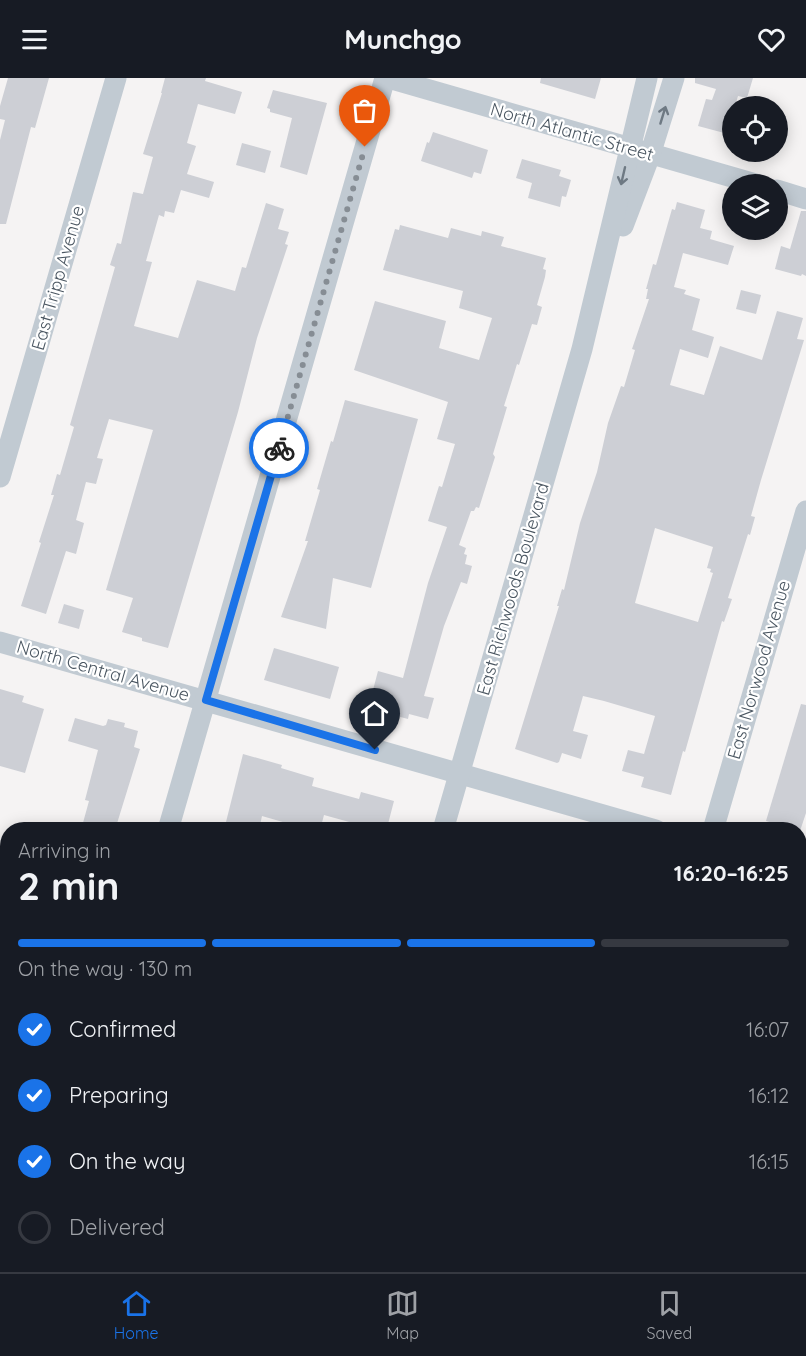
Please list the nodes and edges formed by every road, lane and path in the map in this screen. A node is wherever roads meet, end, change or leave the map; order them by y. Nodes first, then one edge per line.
1 (116, 78) edge
2 (387, 78) edge
3 (647, 78) edge
4 (675, 78) edge
5 (630, 149) junction
6 (650, 154) junction
7 (722, 174) edge
8 (788, 193) edge
9 (806, 199) edge
10 (582, 349) junction
11 (0, 477) edge
12 (806, 511) edge
13 (0, 642) edge
14 (206, 700) junction
15 (459, 775) junction
16 (170, 822) edge
17 (445, 822) edge
18 (627, 822) edge
19 (715, 822) edge

1 - 11 street, East Tripp Avenue
2 - 5 street, North Atlantic Street
2 - 14 street
3 - 5 street, East Richwoods Boulevard
6 -> 4 street, East Richwoods Boulevard
5 - 6 street, North Atlantic Street
5 -> 10 street, East Richwoods Boulevard
6 - 7 street, North Atlantic Street
6 - 10 street, East Richwoods Boulevard
8 - 9 street
10 - 15 street, East Richwoods Boulevard
12 - 19 street, East Norwood Avenue
13 - 14 street, North Central Avenue
14 - 15 street, North Central Avenue
14 - 16 street
15 - 17 street, East Richwoods Boulevard
15 - 18 street, North Central Avenue

